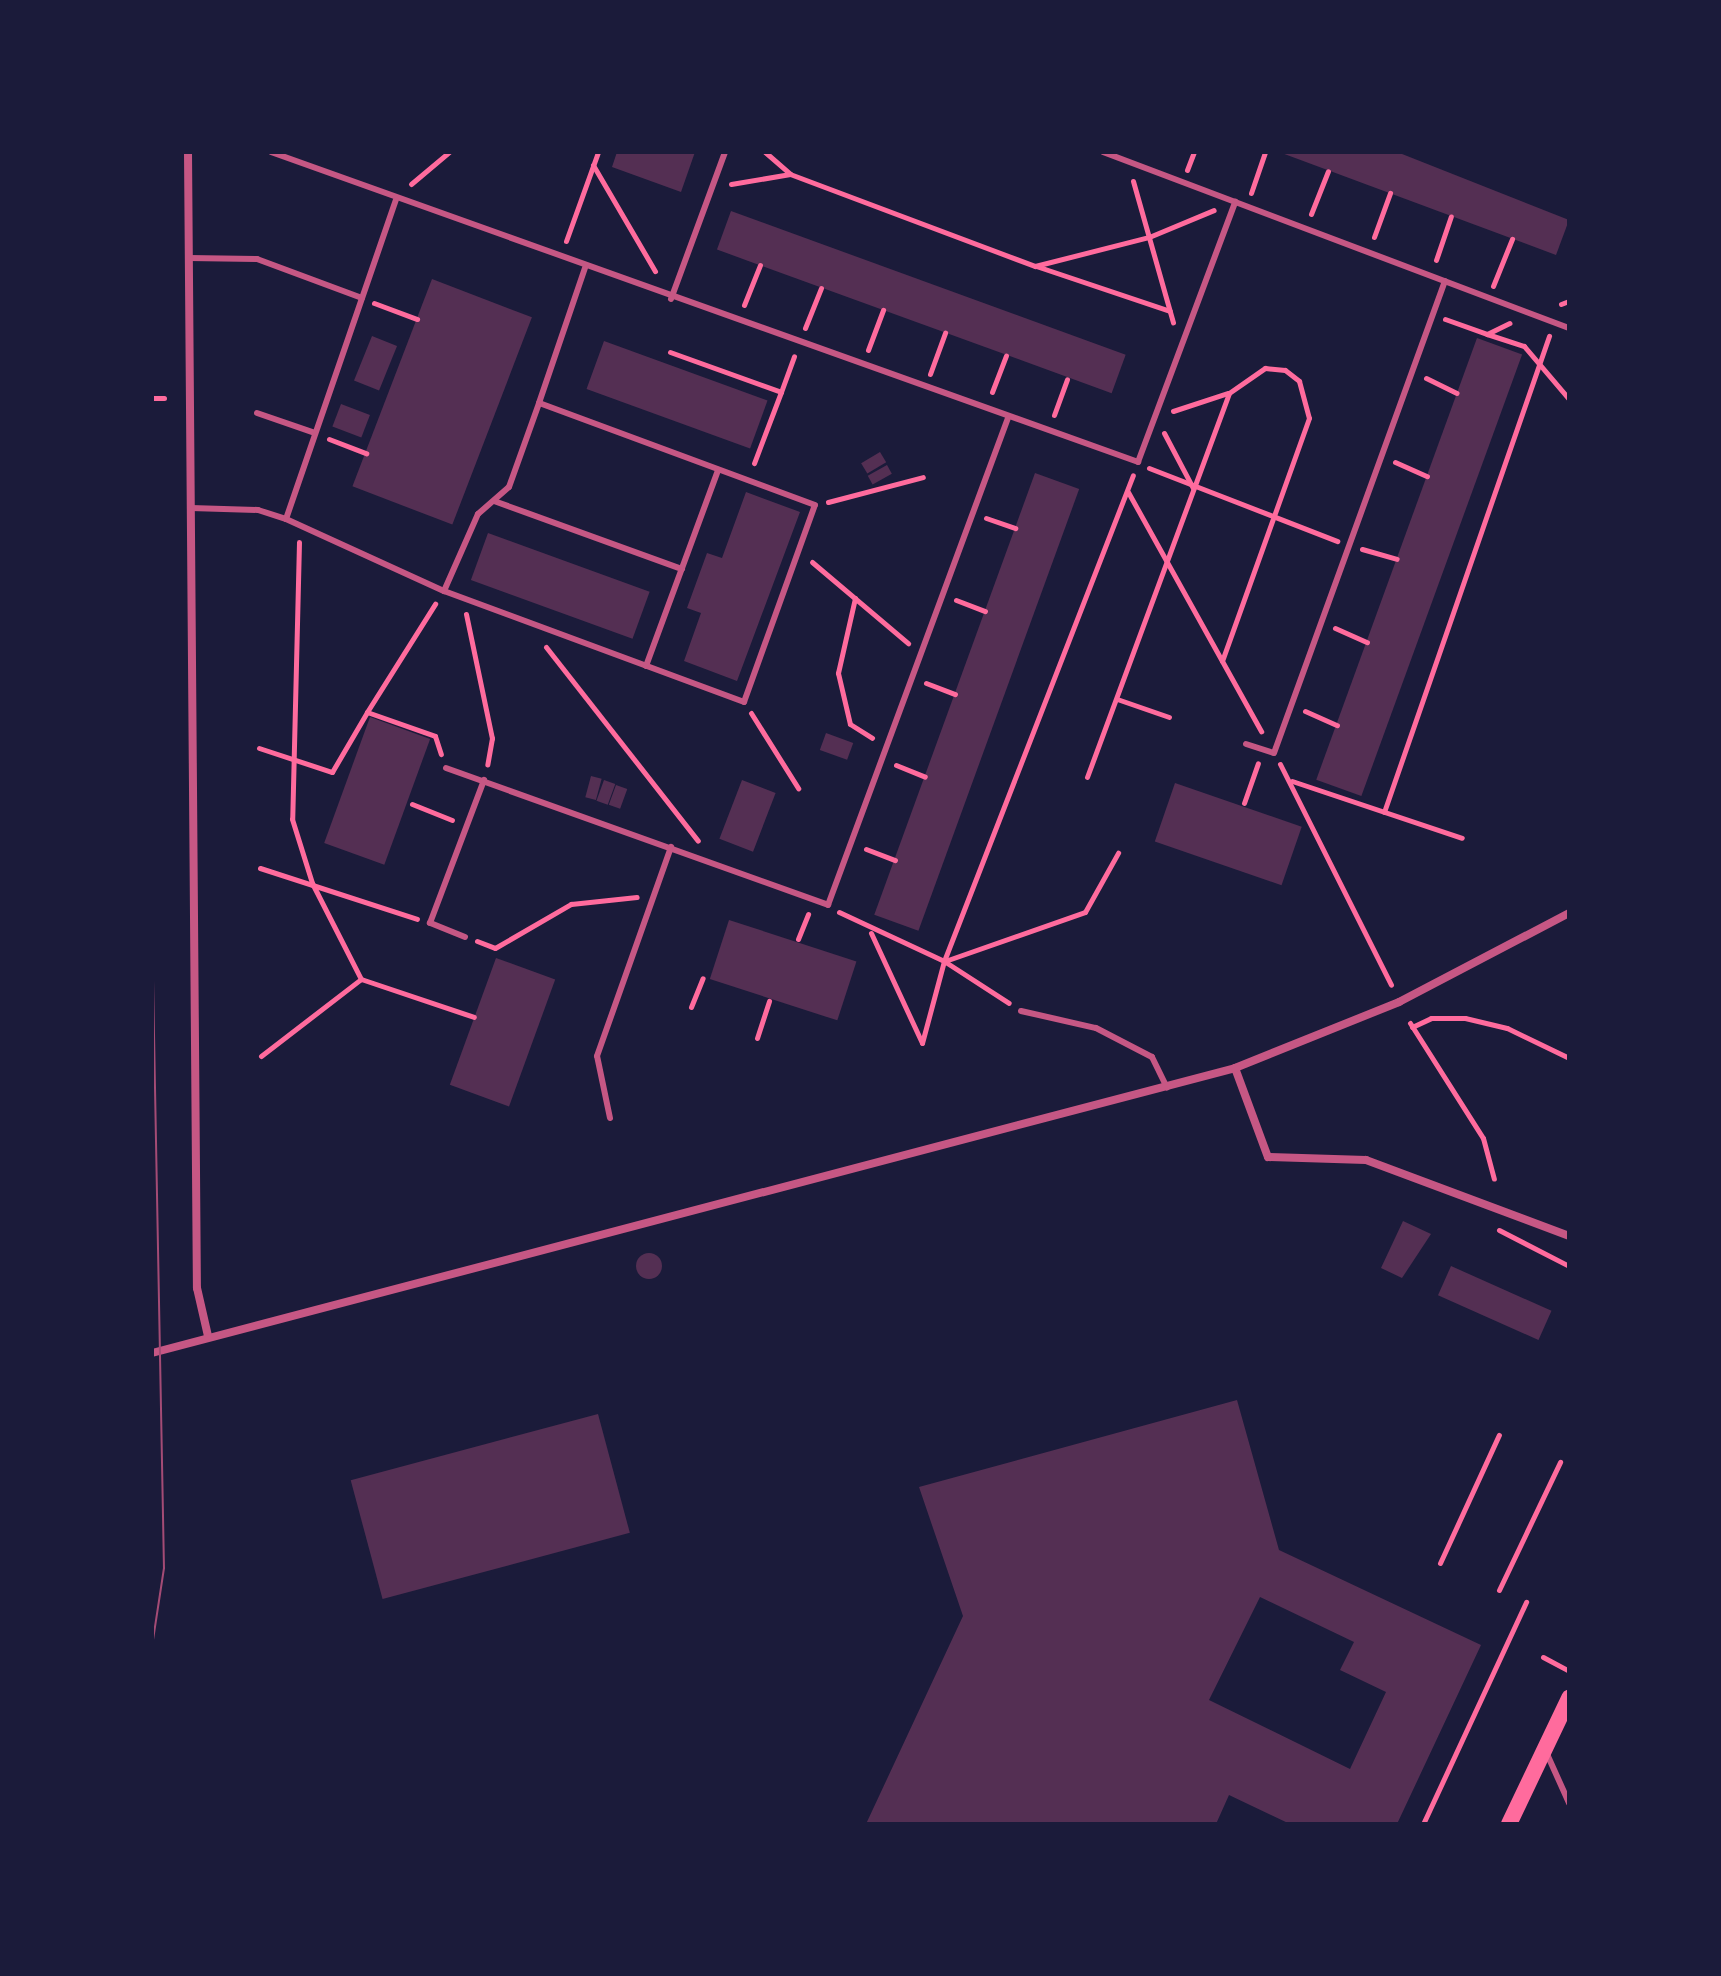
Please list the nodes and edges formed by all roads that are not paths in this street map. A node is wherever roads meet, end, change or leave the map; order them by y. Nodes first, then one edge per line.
1 (188, 152) edge
2 (271, 152) edge
3 (725, 152) edge
4 (1103, 152) edge
5 (1114, 154) edge
6 (396, 200) junction
7 (1235, 202) junction
8 (189, 258) junction
9 (585, 268) junction
10 (1445, 281) junction
11 (362, 298) junction
12 (671, 299) junction
13 (1569, 328) edge
14 (539, 403) junction
15 (257, 413) dead end
16 (1008, 418) junction
17 (315, 433) junction
18 (718, 470) junction
19 (494, 501) junction
20 (191, 508) junction
21 (286, 519) junction
22 (682, 569) junction
23 (444, 591) junction
24 (646, 666) junction
25 (1246, 744) dead end
26 (446, 768) road end
27 (484, 780) junction
28 (671, 847) junction
29 (1569, 913) edge
30 (465, 937) road end
31 (1021, 1011) road end
32 (1235, 1068) junction
33 (1167, 1088) junction
34 (610, 1118) dead end
35 (1569, 1236) edge
36 (208, 1336) junction
37 (152, 1353) edge
38 (1569, 1698) edge
39 (1545, 1747) junction
40 (1569, 1803) edge
41 (1509, 1824) edge

1 - 8 street
2 - 6 lane
3 - 12 lane
4 - 5 lane
5 - 7 lane
6 - 9 lane
6 - 11 lane
7 - 10 lane
7 - 16 lane
8 - 11 lane
8 - 20 street
9 - 12 lane
9 - 14 lane
10 - 13 lane
10 - 25 lane
11 - 17 lane
12 - 16 lane
14 - 18 lane
14 - 19 lane
15 - 17 lane
16 - 28 lane
17 - 21 lane
18 - 22 lane
18 - 24 lane
19 - 22 lane
19 - 23 lane
20 - 21 lane
20 - 36 street
21 - 23 lane
22 - 24 lane
23 - 24 lane
26 - 27 lane
27 - 28 lane
27 - 30 lane
28 - 34 lane
29 - 32 street
31 - 33 lane
32 - 33 street
32 - 35 street
33 - 36 street
36 - 37 street
38 - 39 main road
39 - 40 lane
39 - 41 main road

